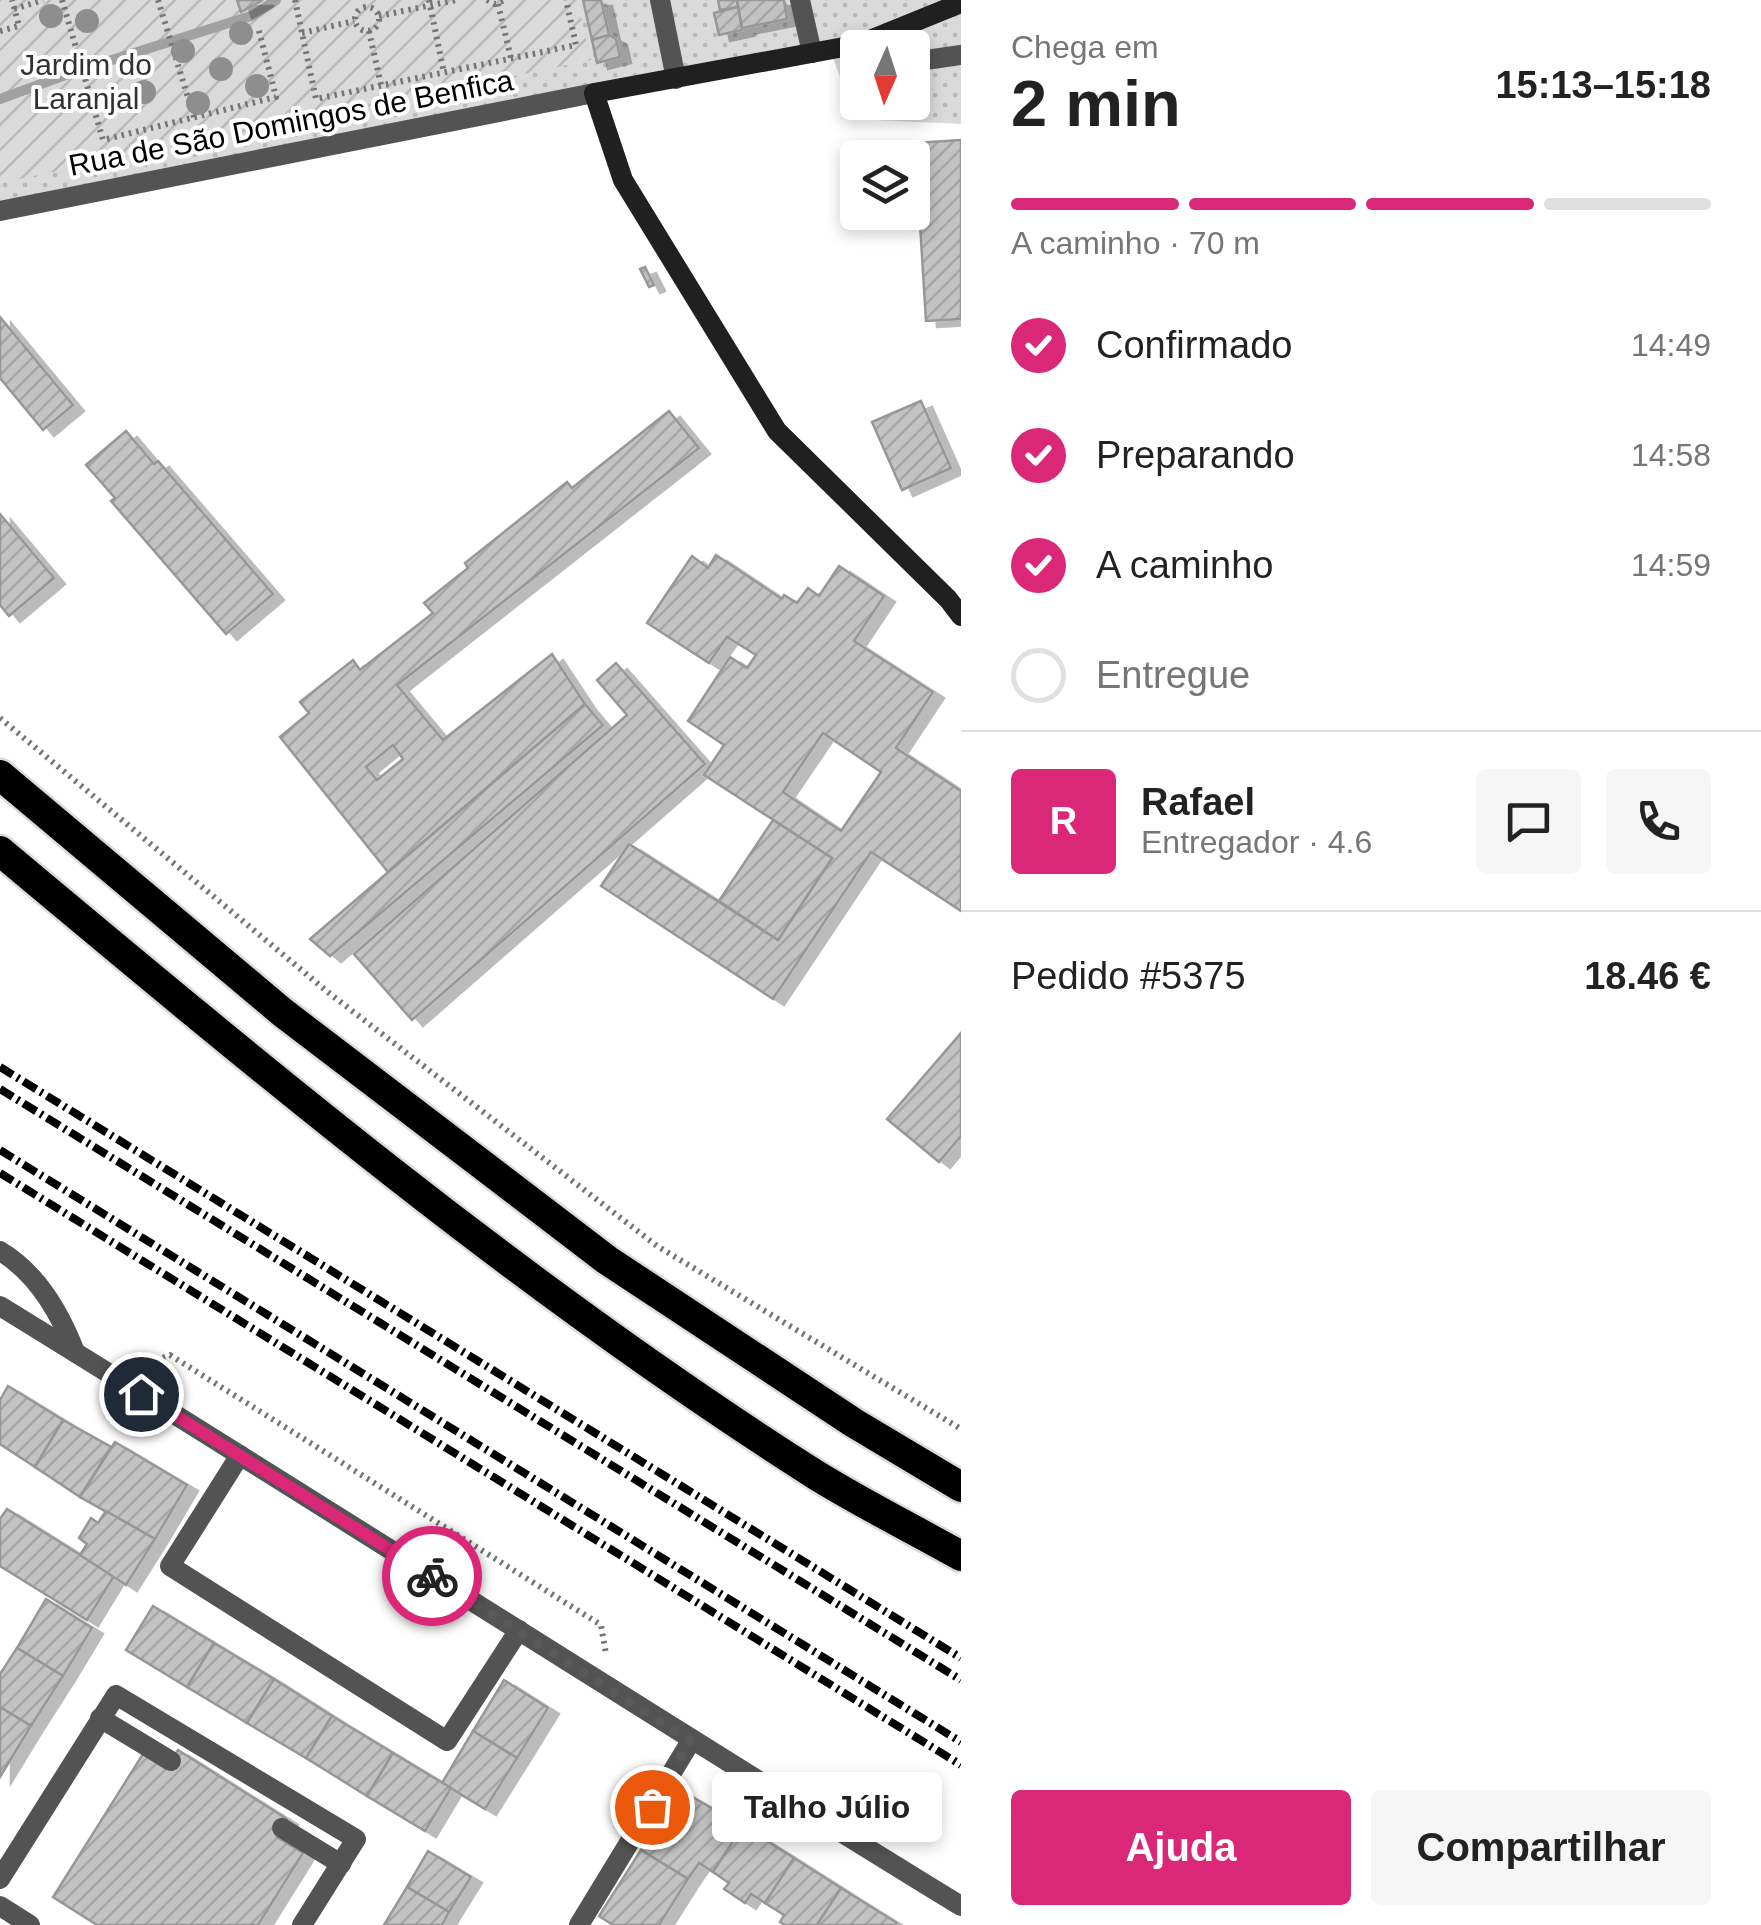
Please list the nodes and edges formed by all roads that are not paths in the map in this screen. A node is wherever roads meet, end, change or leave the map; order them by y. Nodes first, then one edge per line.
1 (660, 0) edge
2 (800, 0) edge
3 (961, 3) edge
4 (899, 30) edge
5 (840, 49) edge
6 (812, 53) junction
7 (961, 55) edge
8 (930, 59) edge
9 (676, 79) junction
10 (594, 93) junction
11 (0, 212) edge
12 (961, 616) edge
13 (0, 775) edge
14 (0, 851) edge
15 (0, 1251) edge
16 (0, 1306) edge
17 (75, 1352) junction
18 (240, 1455) junction
19 (961, 1487) edge
20 (961, 1556) edge
21 (519, 1630) junction
22 (100, 1718) junction
23 (690, 1741) junction
24 (171, 1762) dead end
25 (282, 1828) dead end
26 (341, 1864) junction
27 (0, 1879) edge
28 (0, 1906) edge
29 (961, 1906) edge
30 (30, 1925) edge
31 (302, 1925) edge
32 (579, 1925) edge

1 - 9 street
2 - 6 street
3 - 4 street
5 - 6 street
6 - 9 street
7 - 8 street
9 - 10 street
10 - 11 street, Rua de São Domingos de Benfica
10 - 12 street
13 - 19 highway
14 - 20 highway
15 - 17 street
16 - 17 street
17 - 18 street
18 - 21 street
18 - 21 street
21 - 23 street
22 - 24 street
22 - 26 street
22 - 27 street
23 - 29 street
23 - 32 street
25 - 26 street
26 - 31 street
28 - 30 street

